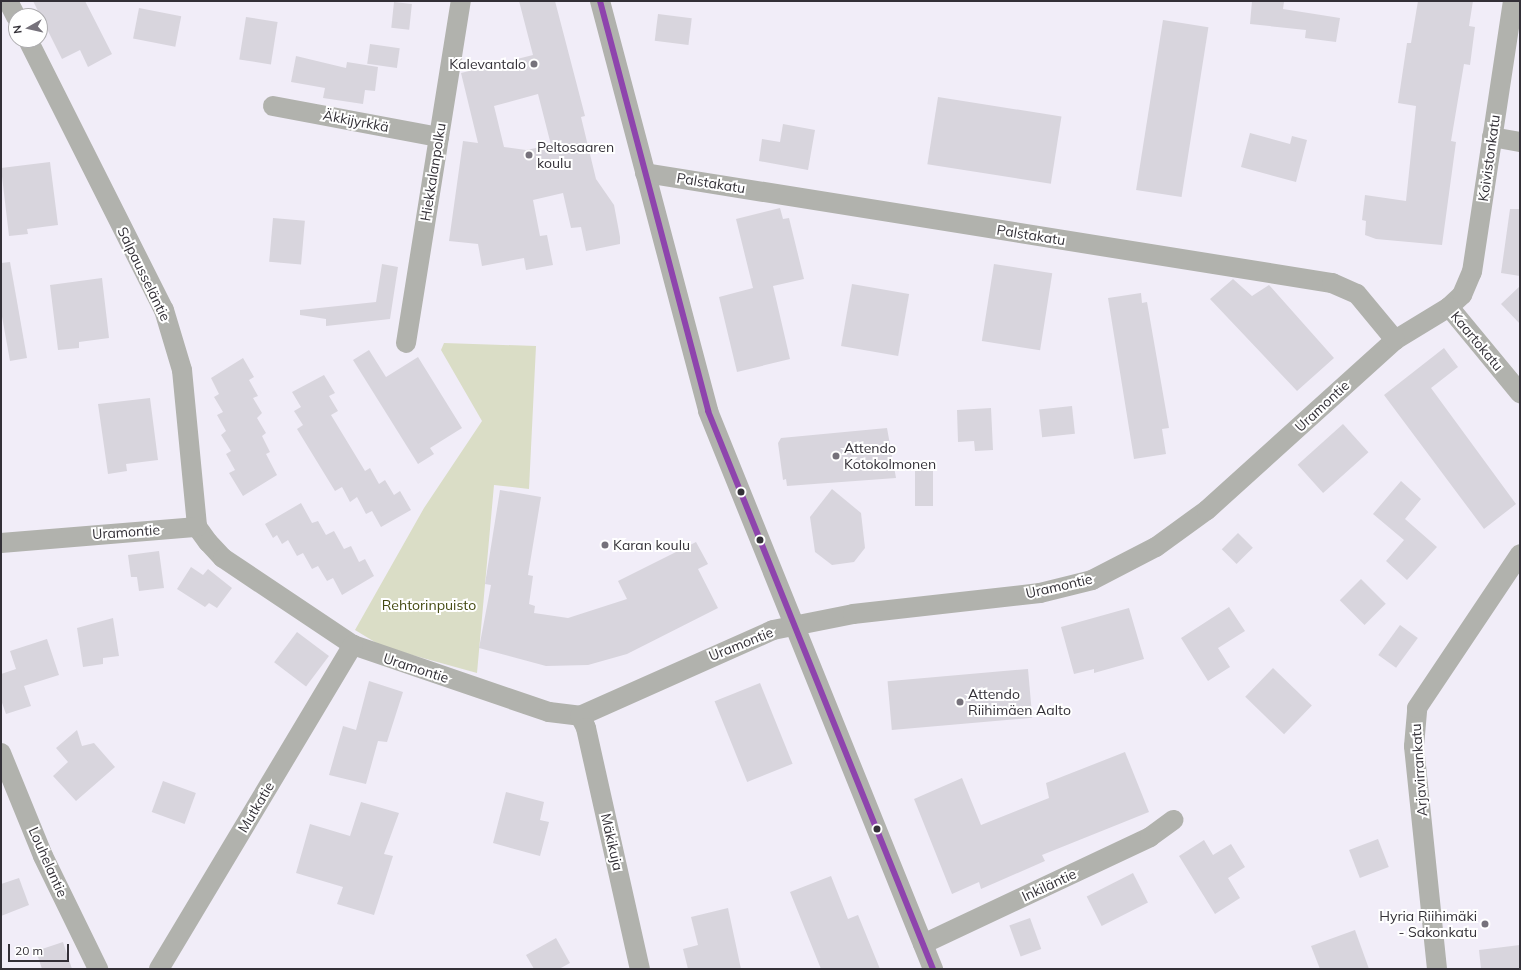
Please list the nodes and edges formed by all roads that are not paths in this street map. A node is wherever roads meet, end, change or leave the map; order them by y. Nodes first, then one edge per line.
1 (461, 1) edge
2 (600, 1) edge
3 (1512, 1) edge
4 (32, 48) edge
5 (273, 106) dead end
6 (439, 137) junction
7 (1492, 138) junction
8 (1520, 142) edge
9 (645, 173) junction
10 (1449, 307) junction
11 (1395, 340) junction
12 (406, 343) dead end
13 (1520, 393) edge
14 (197, 527) junction
15 (1, 543) edge
16 (1520, 554) edge
17 (794, 626) junction
18 (353, 645) junction
19 (580, 716) junction
20 (1, 754) edge
21 (1173, 820) dead end
22 (923, 944) junction
23 (98, 969) edge
24 (159, 969) edge
25 (640, 969) edge
26 (933, 969) edge
27 (1437, 969) edge

1 - 6 street, Hiekkalanpolku
2 - 9 street
3 - 7 street, Koivistonkatu
4 - 14 street, Salpausseläntie
5 - 6 street, Äkkijyrkkä
6 - 12 street, Hiekkalanpolku
7 - 8 street
7 - 10 street, Koivistonkatu
9 - 11 street, Palstakatu
9 - 17 street
10 - 11 street, Uramontie
10 - 13 street, Kaartokatu
11 - 17 street, Uramontie
14 - 15 street, Uramontie
14 - 18 street, Uramontie
16 - 27 street, Arjavirrankatu
17 - 19 street, Uramontie
17 - 22 street
18 - 19 street, Uramontie
18 - 24 street, Mutkatie
19 - 25 street, Mäkikuja
20 - 23 street, Louhelantie
21 - 22 street, Inkiläntie
22 - 26 street

